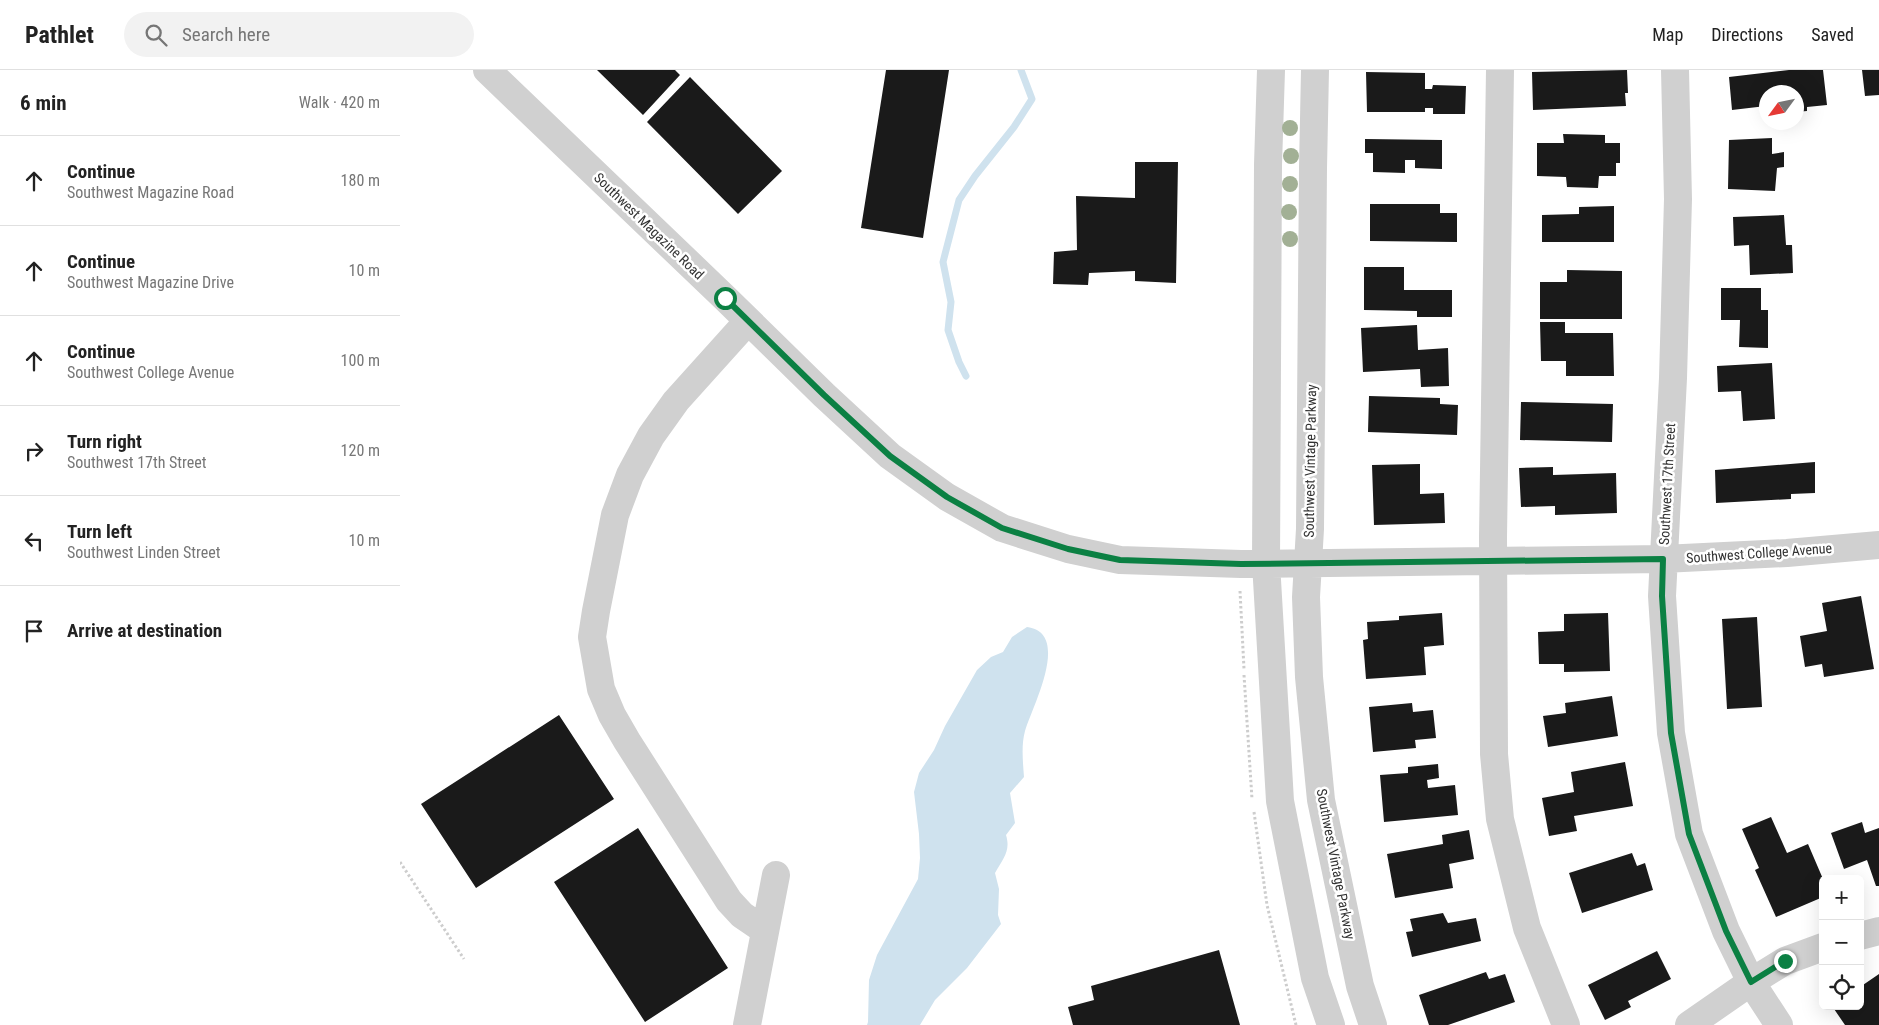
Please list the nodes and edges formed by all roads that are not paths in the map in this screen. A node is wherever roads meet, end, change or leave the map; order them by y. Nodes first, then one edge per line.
1 (487, 70) edge
2 (1271, 70) edge
3 (1316, 70) edge
4 (1500, 70) edge
5 (1675, 70) edge
6 (748, 322) junction
7 (1879, 545) edge
8 (1663, 559) junction
9 (1493, 560) junction
10 (1308, 562) junction
11 (1266, 563) junction
12 (776, 875) dead end
13 (764, 930) junction
14 (1879, 931) edge
15 (1864, 935) edge
16 (1819, 948) edge
17 (1751, 982) junction
18 (747, 1025) edge
19 (1331, 1025) edge
20 (1373, 1025) edge
21 (1566, 1025) edge
22 (1689, 1025) edge
23 (1779, 1025) edge

1 - 6 street, Southwest Magazine Road
2 - 11 street
3 - 10 street, Southwest Vintage Parkway
4 - 9 street
5 - 8 street, Southwest 17th Street
6 - 11 street, Southwest Magazine Road
6 - 13 street
7 - 8 street, Southwest College Avenue
8 - 9 street, Southwest College Avenue
8 - 17 street, Southwest 17th Street
9 - 10 street, Southwest College Avenue
9 - 21 street
10 - 11 street, Southwest Magazine Road
10 - 20 street, Southwest Vintage Parkway
11 - 19 street
12 - 13 street
13 - 18 street
14 - 15 street
16 - 17 street
17 - 22 street
17 - 23 street, Southwest 17th Street

